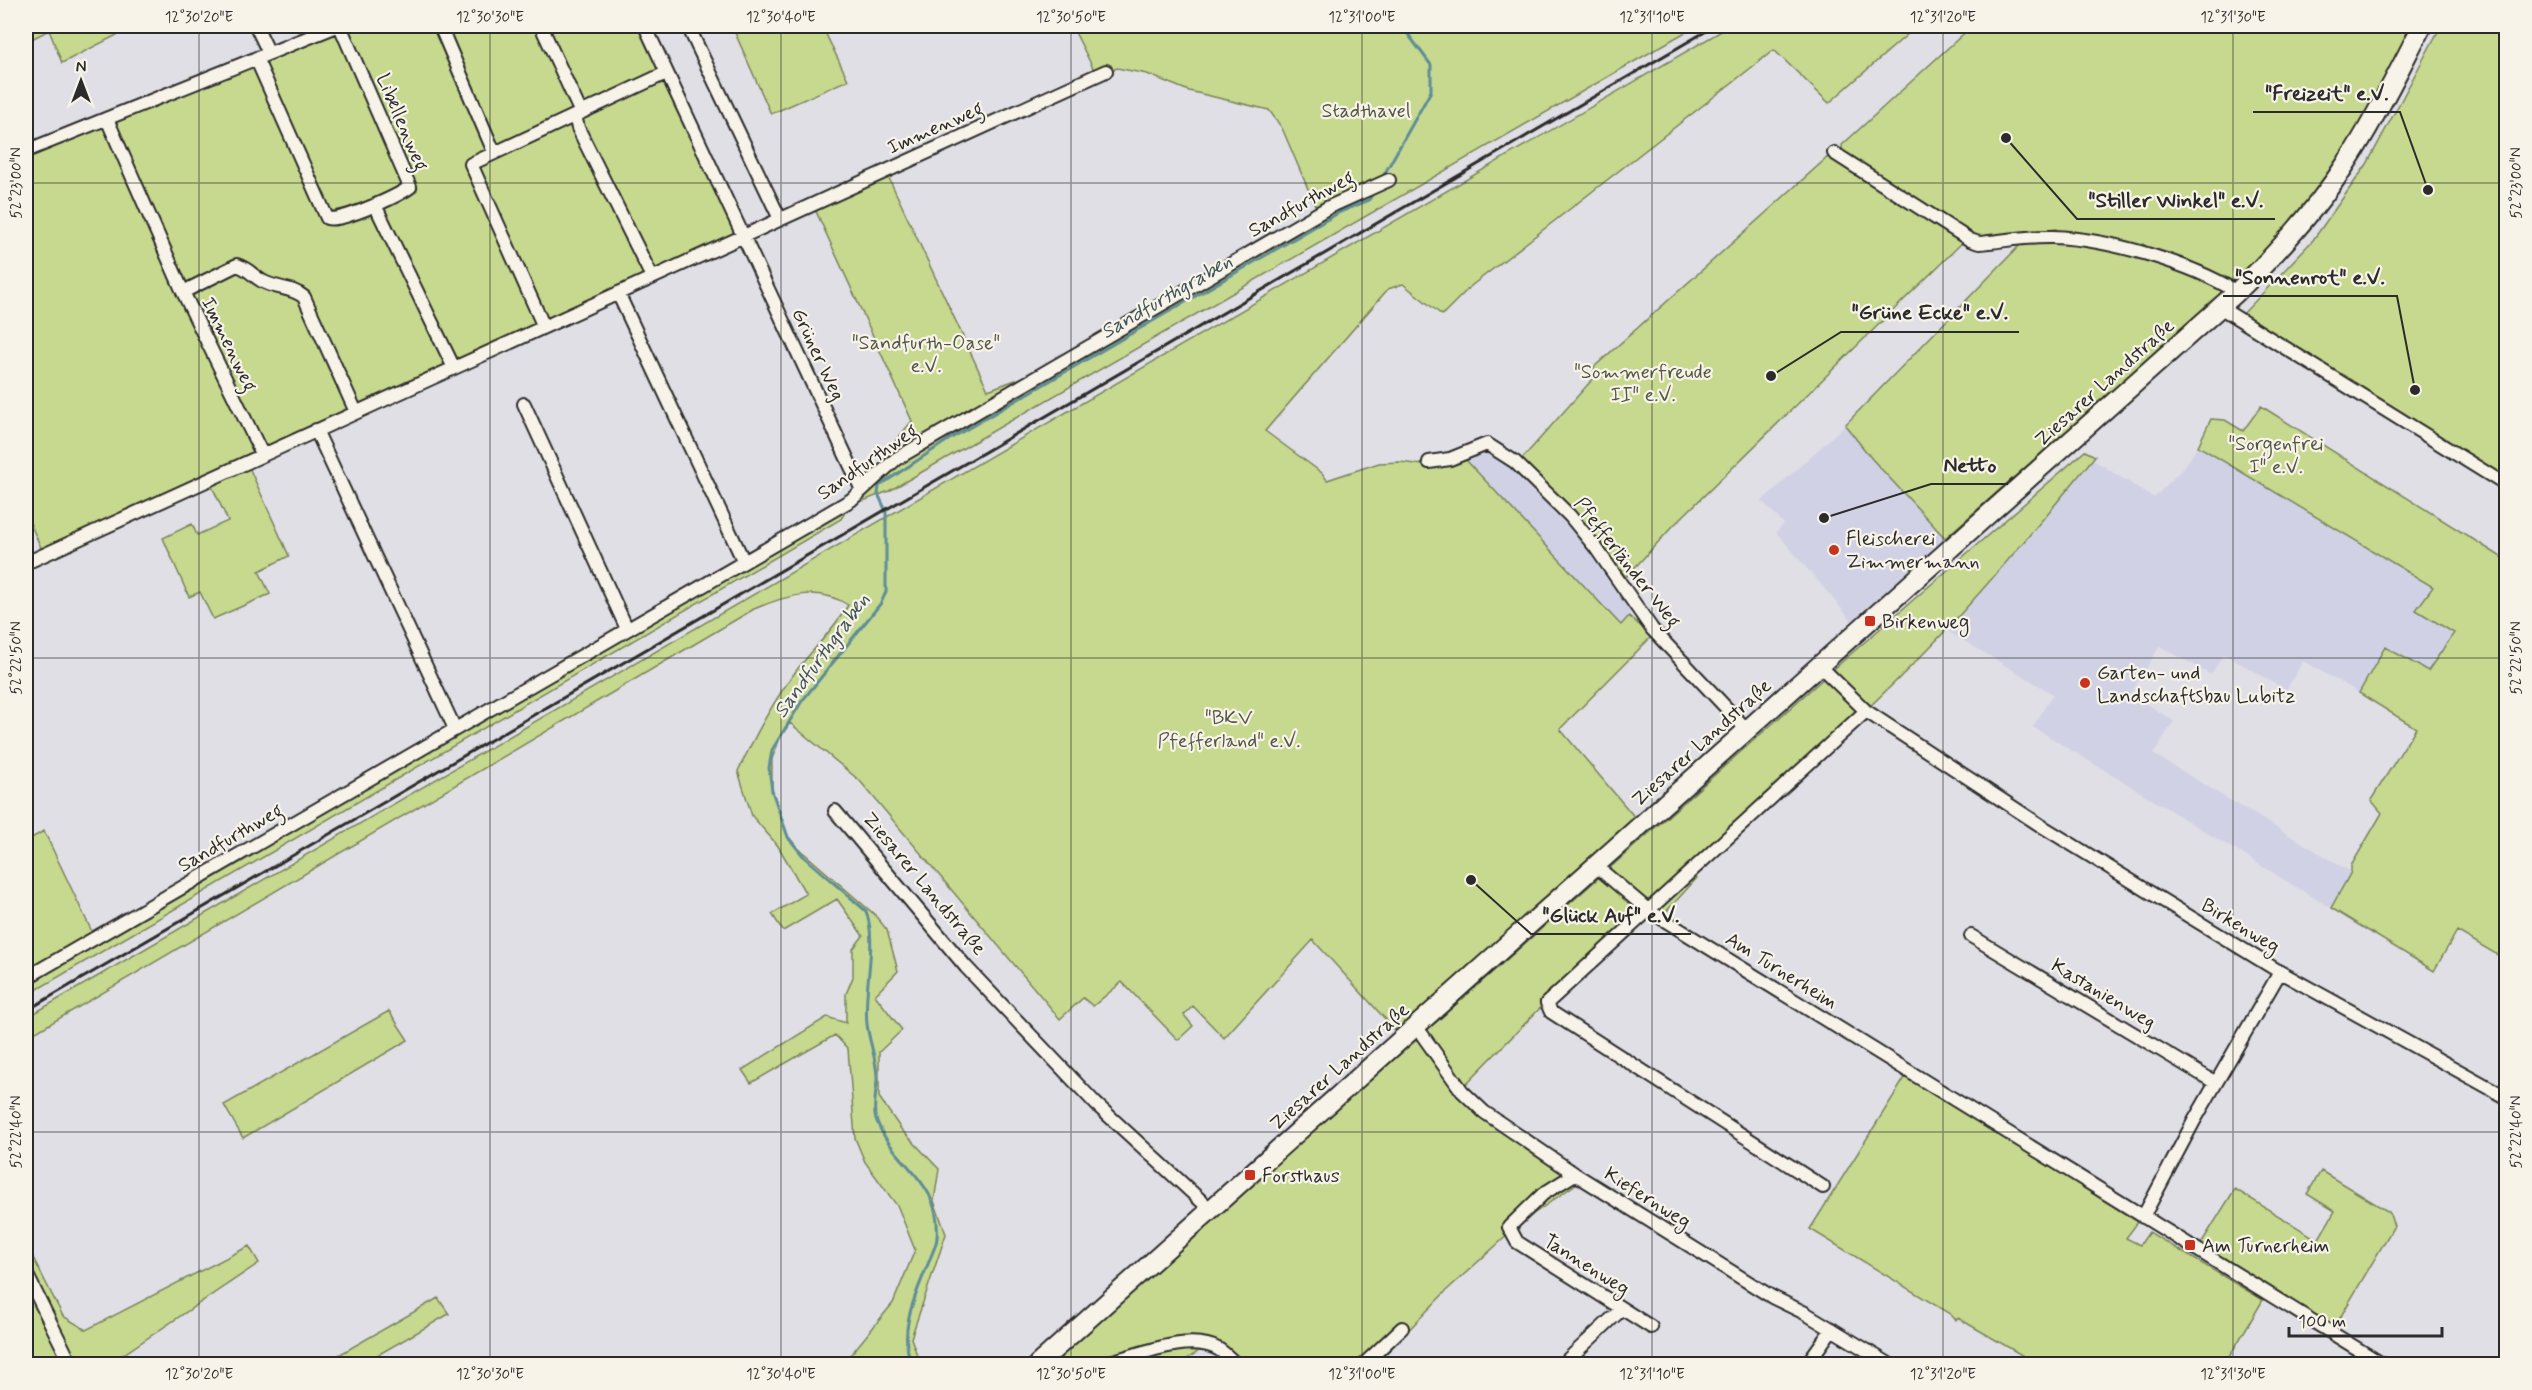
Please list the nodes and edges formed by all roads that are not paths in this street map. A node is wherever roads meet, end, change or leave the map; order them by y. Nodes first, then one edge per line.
1 (256, 26) edge
2 (338, 26) edge
3 (440, 26) edge
4 (541, 26) edge
5 (645, 26) edge
6 (688, 26) edge
7 (2422, 26) edge
8 (269, 52) junction
9 (256, 58) junction
10 (1106, 71) dead end
11 (666, 73) junction
12 (578, 115) junction
13 (107, 119) junction
14 (26, 151) edge
15 (494, 152) junction
16 (1834, 153) dead end
17 (1389, 180) dead end
18 (375, 205) junction
19 (780, 219) junction
20 (742, 236) junction
21 (652, 278) junction
22 (183, 292) junction
23 (2237, 292) junction
24 (618, 293) junction
25 (2221, 308) junction
26 (544, 327) junction
27 (453, 368) junction
28 (524, 405) dead end
29 (356, 412) junction
30 (316, 430) junction
31 (262, 454) junction
32 (1429, 462) dead end
33 (2506, 485) edge
34 (861, 488) junction
35 (743, 560) junction
36 (26, 563) edge
37 (627, 629) junction
38 (1820, 666) junction
39 (1866, 711) junction
40 (455, 729) junction
41 (1748, 731) junction
42 (835, 811) dead end
43 (1596, 866) junction
44 (1648, 910) junction
45 (1971, 936) dead end
46 (2280, 972) junction
47 (26, 978) edge
48 (1416, 1026) junction
49 (2216, 1083) junction
50 (2506, 1097) edge
51 (1575, 1174) junction
52 (1823, 1187) dead end
53 (1211, 1210) junction
54 (2143, 1217) junction
55 (26, 1273) edge
56 (1622, 1309) junction
57 (1651, 1327) dead end
58 (1402, 1328) dead end
59 (1832, 1329) junction
60 (71, 1365) edge
61 (1038, 1365) edge
62 (1102, 1365) edge
63 (1236, 1365) edge
64 (1364, 1365) edge
65 (1563, 1365) edge
66 (1807, 1365) edge
67 (1889, 1365) edge
68 (2382, 1365) edge

1 - 8 street
2 - 8 street, Libellenweg
2 - 18 street, Libellenweg
3 - 15 street
4 - 12 street
5 - 11 street
6 - 19 street
7 - 23 main road, Ziesarer Landstraße
8 - 9 street, Libellenweg
9 - 13 street, Libellenweg
9 - 18 street, Libellenweg
10 - 19 street, Immenweg
11 - 12 street
11 - 20 street
12 - 15 street
12 - 21 street
13 - 14 street, Libellenweg
13 - 22 street
15 - 26 street
16 - 23 street
17 - 34 street, Sandfurthweg
18 - 27 street
19 - 20 street, Immenweg
20 - 21 street, Immenweg
20 - 34 street, Grüner Weg
21 - 24 street, Immenweg
22 - 29 street, Immenweg
22 - 31 street, Immenweg
23 - 25 main road, Ziesarer Landstraße
24 - 26 street, Immenweg
24 - 35 street
25 - 33 street
25 - 38 main road, Ziesarer Landstraße
26 - 27 street, Immenweg
27 - 29 street, Immenweg
28 - 37 street
29 - 30 street, Immenweg
30 - 31 street, Immenweg
30 - 40 street
31 - 36 street, Immenweg
32 - 41 street, Pfefferländer Weg
34 - 35 street, Sandfurthweg
35 - 37 street, Sandfurthweg
37 - 40 street, Sandfurthweg
38 - 39 street, Birkenweg
38 - 41 main road, Ziesarer Landstraße
39 - 44 street
39 - 46 street, Birkenweg
40 - 47 street, Sandfurthweg
41 - 43 main road, Ziesarer Landstraße
42 - 53 street, Ziesarer Landstraße
43 - 44 street, Am Turnerheim
43 - 48 main road, Ziesarer Landstraße
44 - 52 street
44 - 54 street, Am Turnerheim
45 - 49 street, Kastanienweg
46 - 49 street
46 - 50 street, Birkenweg
48 - 51 street, Kiefernweg
48 - 53 main road, Ziesarer Landstraße
49 - 54 street
51 - 56 street, Tannenweg
51 - 59 street, Kiefernweg
53 - 61 main road, Ziesarer Landstraße
54 - 68 street, Am Turnerheim
55 - 60 street
56 - 57 street, Tannenweg
56 - 65 street
58 - 64 street
59 - 66 street
59 - 67 street, Kiefernweg
62 - 63 street

